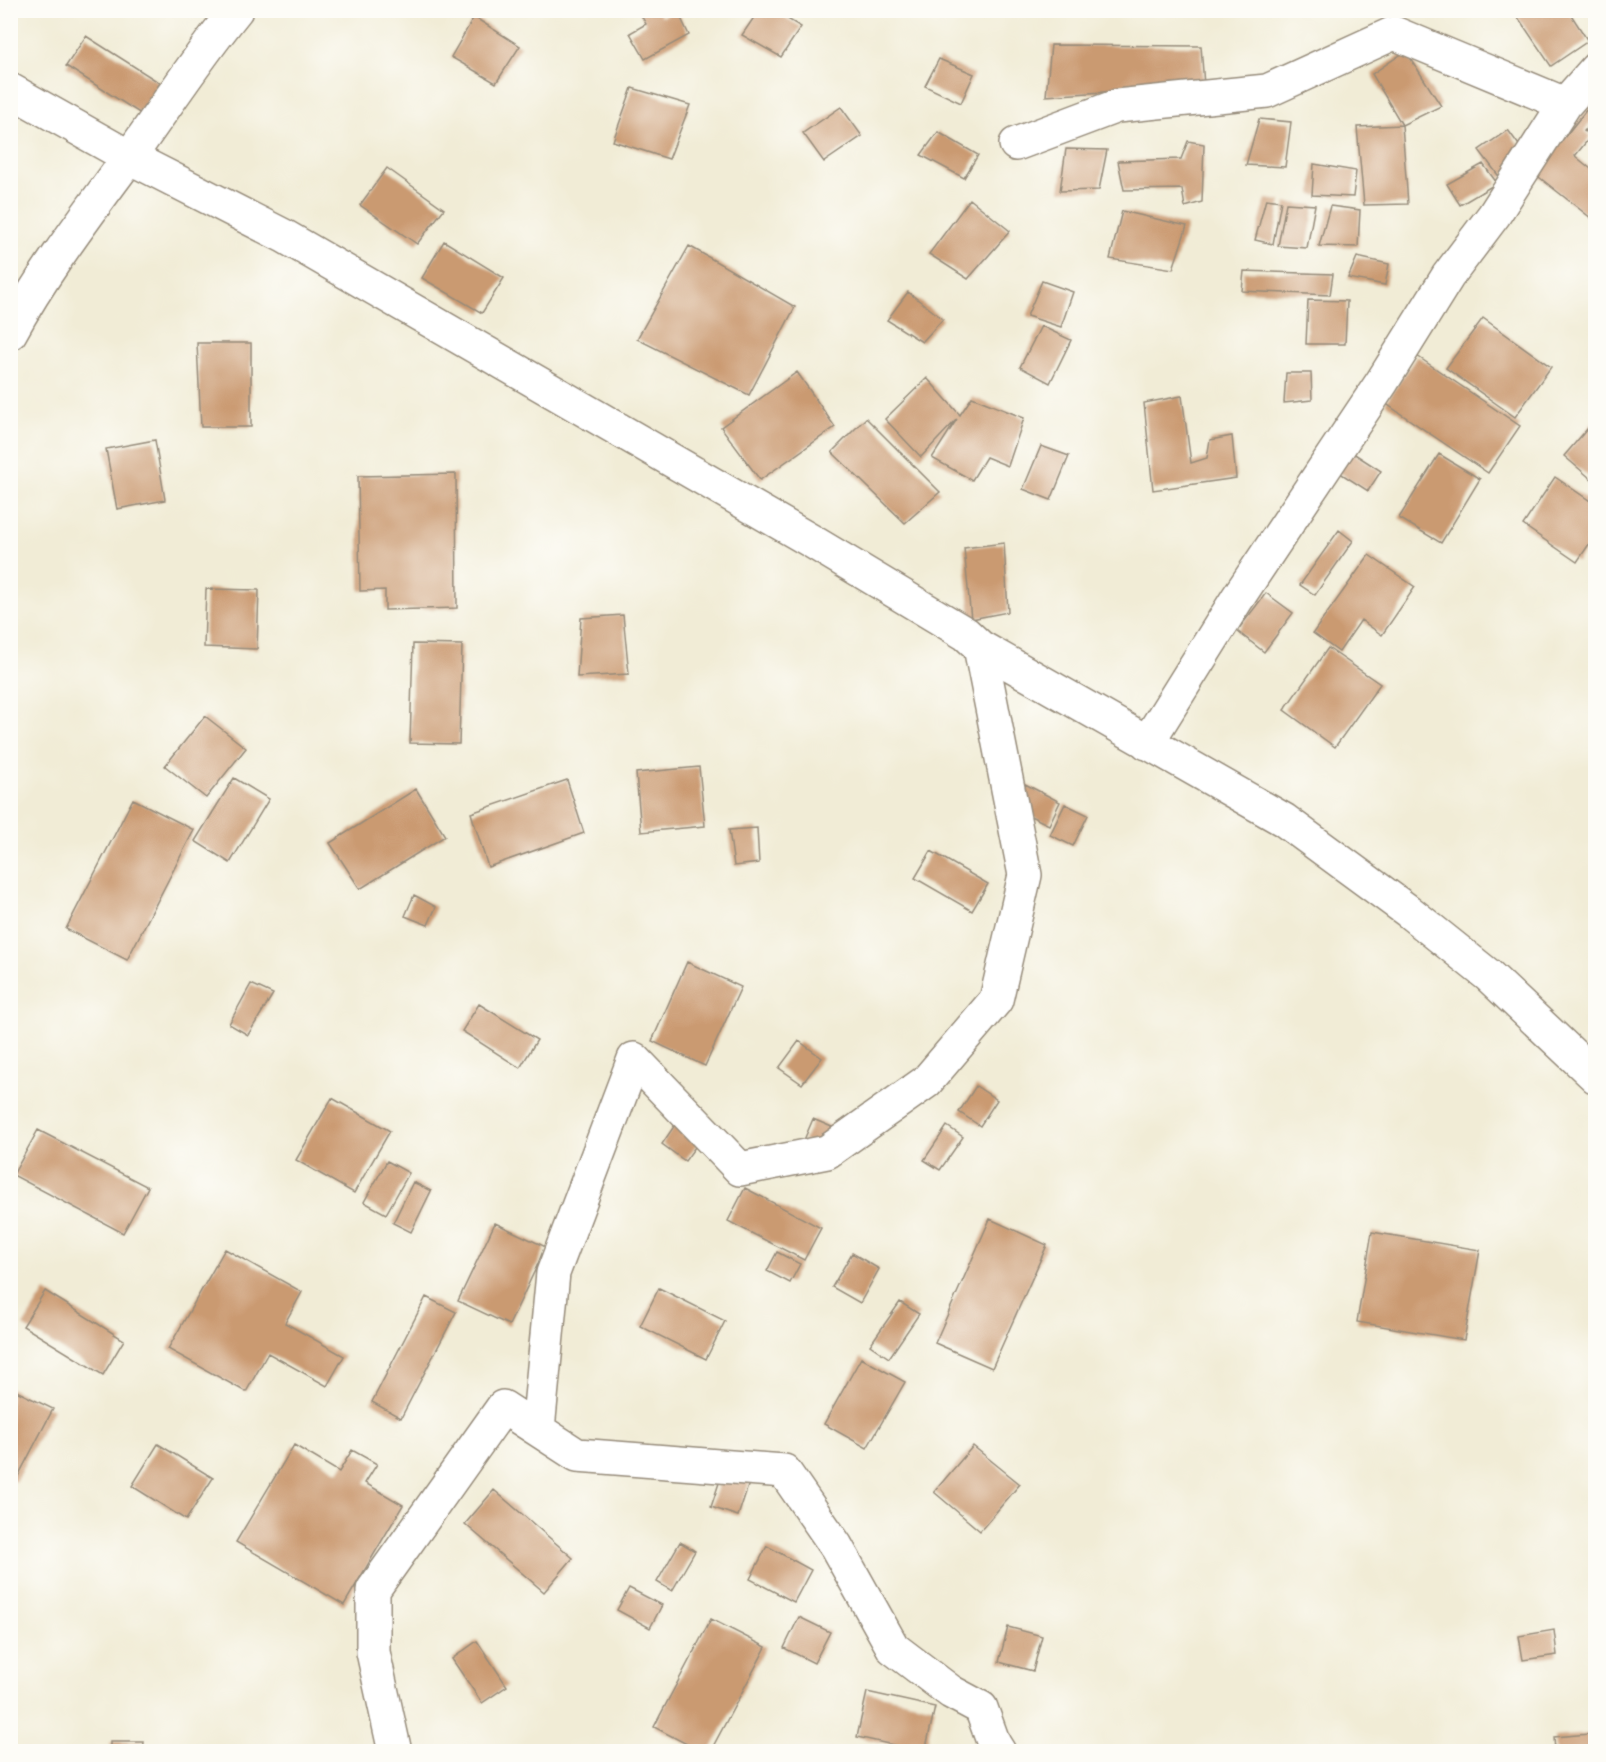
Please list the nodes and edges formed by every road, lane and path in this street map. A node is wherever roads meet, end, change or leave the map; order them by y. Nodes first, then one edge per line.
1 (236, 10) edge
2 (1596, 69) edge
3 (10, 90) edge
4 (1565, 104) junction
5 (1016, 144) dead end
6 (129, 157) junction
7 (10, 333) edge
8 (980, 647) junction
9 (1147, 742) junction
10 (1596, 1077) edge
11 (538, 1430) junction
12 (395, 1752) edge
13 (999, 1752) edge

1 - 6 street
2 - 4 street
3 - 6 street
4 - 5 street
4 - 9 street
6 - 7 street
6 - 8 street
8 - 9 street
8 - 11 street
9 - 10 street
11 - 12 street
11 - 13 street

